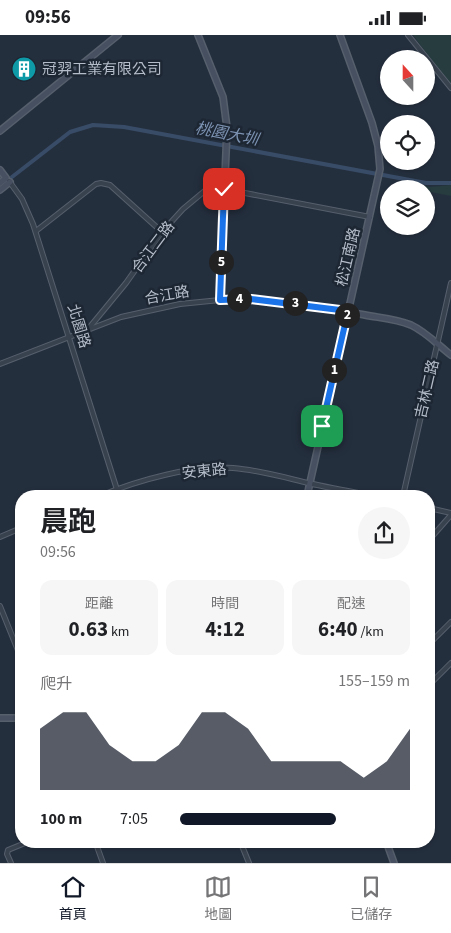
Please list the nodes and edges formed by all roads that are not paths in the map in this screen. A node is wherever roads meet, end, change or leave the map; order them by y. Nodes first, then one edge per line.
1 (118, 35) edge
2 (198, 35) edge
3 (340, 35) edge
4 (408, 35) edge
5 (451, 88) edge
6 (0, 131) edge
7 (0, 170) edge
8 (225, 174) junction
9 (8, 180) junction
10 (0, 183) edge
11 (224, 189) junction
12 (0, 190) edge
13 (370, 217) junction
14 (36, 231) junction
15 (162, 232) junction
16 (451, 283) edge
17 (220, 300) junction
18 (348, 311) junction
19 (89, 328) junction
20 (69, 337) junction
21 (438, 344) junction
22 (451, 355) edge
23 (0, 364) edge
24 (310, 483) junction
25 (117, 489) joint
26 (308, 490) edge
27 (345, 490) edge
28 (404, 490) edge
29 (435, 510) edge
30 (451, 514) edge
31 (15, 531) edge
32 (435, 533) edge
33 (0, 537) edge
34 (0, 606) edge
35 (451, 622) edge
36 (435, 638) edge
37 (15, 643) edge
38 (451, 663) edge
39 (435, 679) edge
40 (0, 718) edge
41 (15, 718) edge
42 (15, 847) edge
43 (97, 848) edge
44 (243, 848) edge
45 (389, 848) edge
46 (10, 863) edge
47 (103, 863) edge
48 (248, 863) edge
49 (394, 863) edge

1 - 6 street
2 - 8 street
3 - 13 street, 松江南路
4 - 5 street
7 - 9 street, 北園路
8 - 11 street
8 - 15 street, 合江二路
9 - 10 street
9 - 12 street
9 - 14 street, 北園路
11 - 13 street
11 - 17 street
13 - 18 street, 松江南路
14 - 15 street
14 - 20 street, 北園路
15 - 19 street, 合江二路
16 - 21 street, 吉林二路
17 - 18 street, 合江路
17 - 19 street, 合江路
18 - 21 street, 合江路
18 - 24 street, 松江南路
19 - 20 street, 合江路
20 - 23 street, 合江路
20 - 25 street, 北園路
21 - 22 street, 合江路
21 - 28 street, 吉林二路
24 - 25 street, 安東路
24 - 26 street, 松江南路
24 - 27 street, 安東路
29 - 30 street
30 - 32 street
31 - 33 street
34 - 37 street
35 - 36 street
38 - 39 street
40 - 41 street
42 - 46 street
43 - 47 street
44 - 48 street
45 - 49 street

